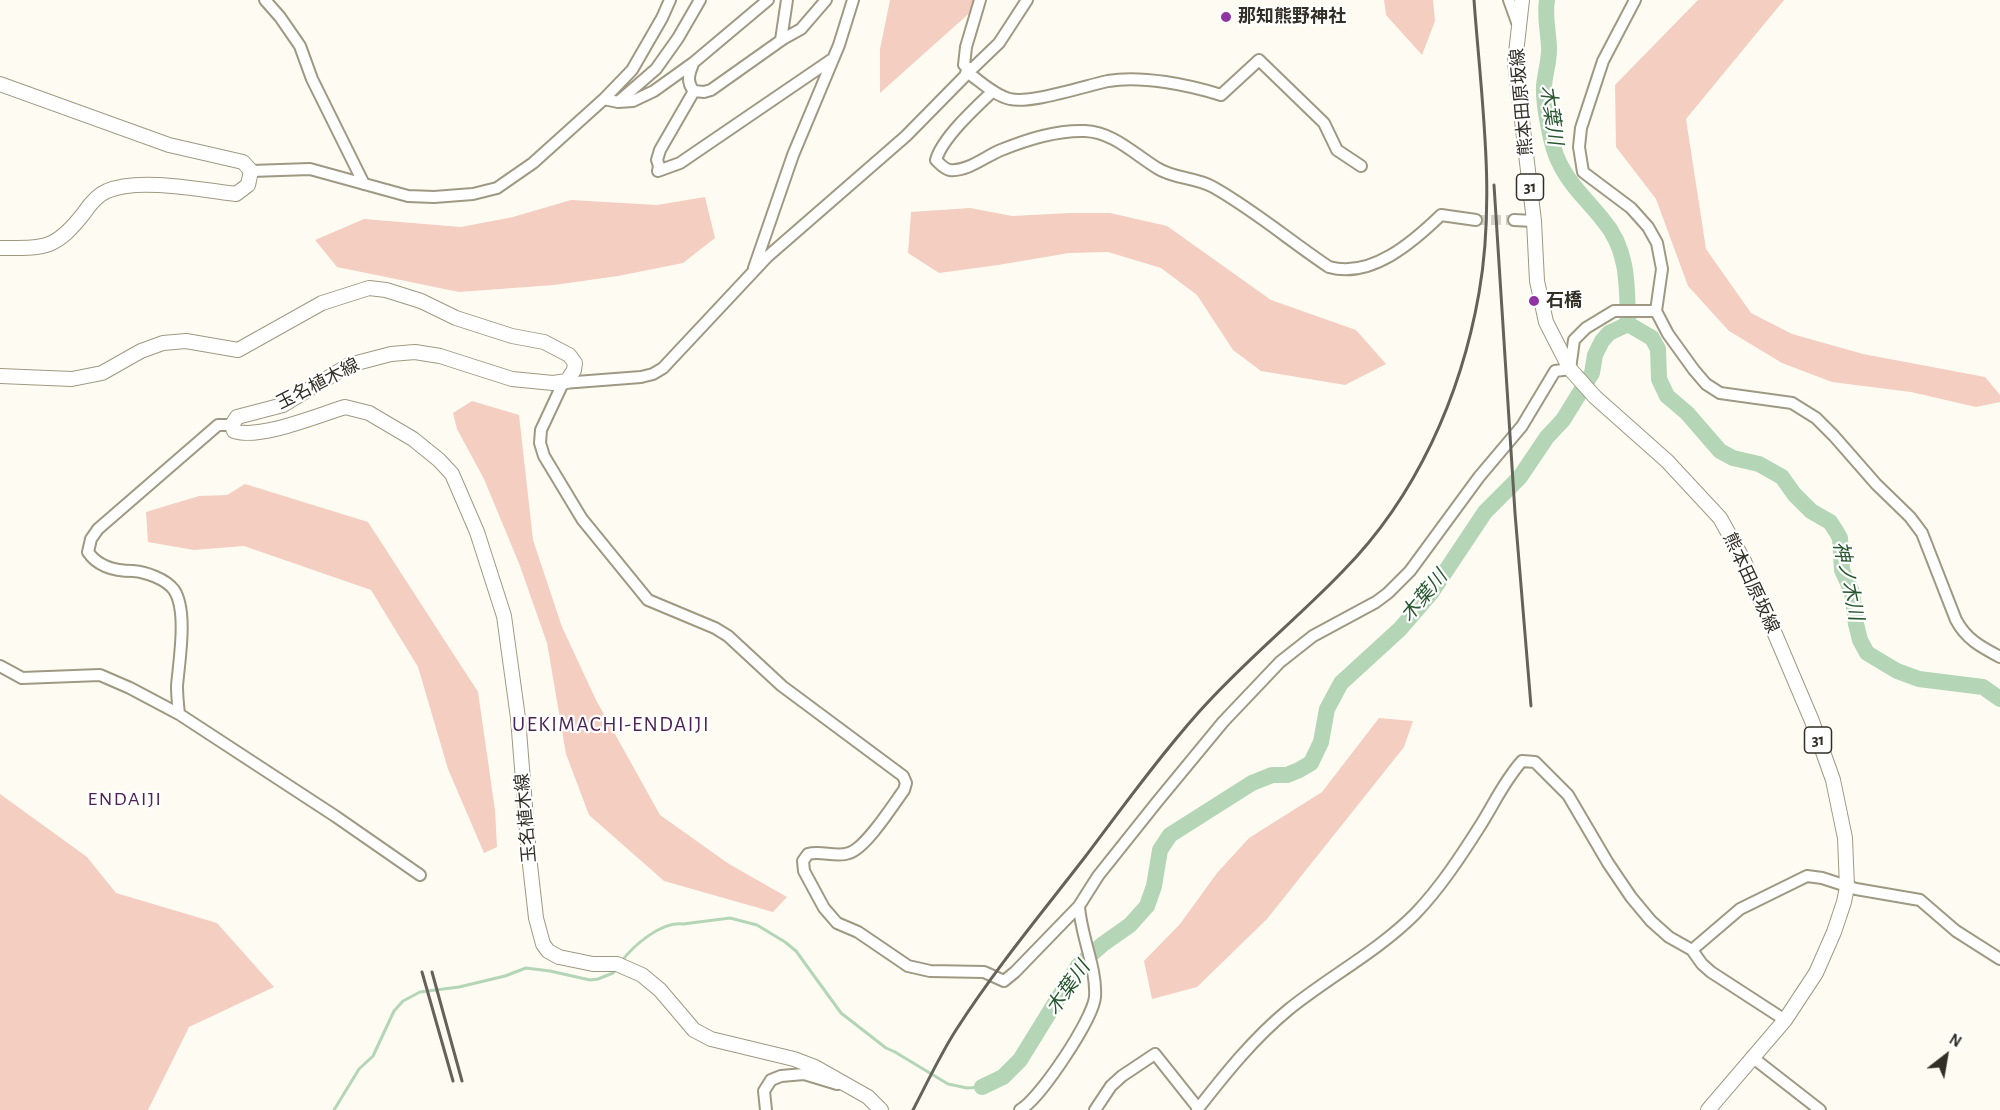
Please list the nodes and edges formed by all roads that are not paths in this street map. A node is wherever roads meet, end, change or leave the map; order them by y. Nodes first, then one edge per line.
1 (266, 0) edge
2 (670, 0) edge
3 (700, 0) edge
4 (768, 0) edge
5 (787, 0) edge
6 (826, 0) edge
7 (853, 0) edge
8 (980, 0) edge
9 (1027, 0) edge
10 (1509, 0) edge
11 (1522, 0) edge
12 (1635, 0) edge
13 (1518, 25) junction
14 (781, 40) junction
15 (831, 60) junction
16 (693, 63) junction
17 (969, 68) junction
18 (0, 84) edge
19 (694, 91) junction
20 (993, 91) junction
21 (604, 99) junction
22 (618, 102) junction
23 (1361, 166) dead end
24 (251, 171) junction
25 (364, 184) junction
26 (1476, 220) tunnel mouth
27 (1514, 220) tunnel mouth
28 (1534, 221) junction
29 (0, 248) edge
30 (753, 272) junction
31 (1656, 311) junction
32 (1574, 373) junction
33 (0, 376) edge
34 (563, 383) junction
35 (232, 425) junction
36 (2000, 657) edge
37 (0, 666) edge
38 (178, 714) junction
39 (420, 875) dead end
40 (1847, 887) junction
41 (1079, 906) junction
42 (1692, 950) junction
43 (2000, 959) edge
44 (1785, 1020) junction
45 (1752, 1057) junction
46 (852, 1088) junction
47 (878, 1109) edge
48 (1197, 1109) edge
49 (766, 1110) edge
50 (1020, 1110) edge
51 (1095, 1110) edge
52 (1708, 1110) edge
53 (1820, 1110) edge

1 - 25 street
2 - 21 street
3 - 22 street
4 - 16 street
5 - 14 street
6 - 14 street
7 - 15 street
8 - 17 street
9 - 17 street
10 - 13 street
11 - 13 main road, 熊本田原坂線 / 31
12 - 31 street
13 - 28 main road, 熊本田原坂線 / 31
14 - 19 street
15 - 19 street
15 - 30 street
16 - 19 street
16 - 22 street
17 - 20 street
17 - 30 street
18 - 24 main road
20 - 23 street
20 - 26 street
21 - 22 street
21 - 25 street
24 - 25 street
24 - 29 main road
27 - 28 street
28 - 32 main road, 熊本田原坂線 / 31
30 - 34 street
31 - 32 street
31 - 36 street
32 - 40 main road, 熊本田原坂線 / 31
32 - 41 street
33 - 34 main road
34 - 35 main road, 玉名植木線
34 - 41 street
35 - 38 street
35 - 46 main road, 玉名植木線
37 - 38 street
38 - 39 street
40 - 42 street
40 - 43 street
40 - 44 main road, 熊本田原坂線 / 31
41 - 50 street
42 - 44 street
42 - 48 street
44 - 45 main road, 熊本田原坂線 / 31
45 - 52 main road, 熊本田原坂線 / 31
45 - 53 street
46 - 47 main road, 玉名植木線
46 - 49 street
48 - 51 street

